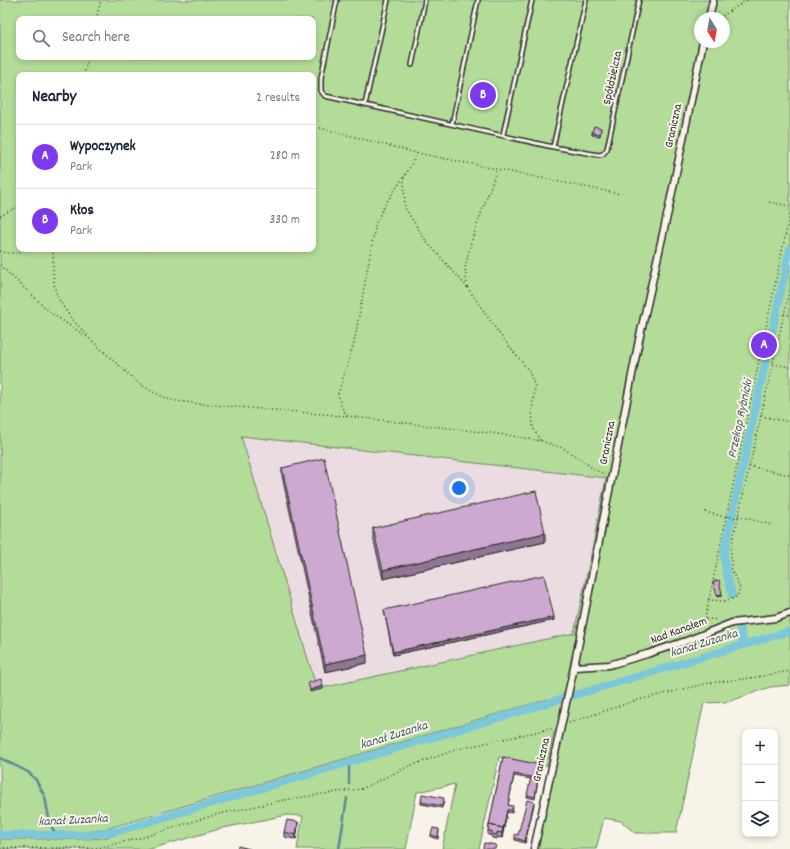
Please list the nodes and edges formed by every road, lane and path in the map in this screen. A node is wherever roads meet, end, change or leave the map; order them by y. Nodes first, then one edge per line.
1 (101, 0) edge
2 (337, 0) edge
3 (388, 0) edge
4 (425, 0) edge
5 (478, 0) edge
6 (532, 0) edge
7 (586, 0) edge
8 (639, 0) edge
9 (713, 0) edge
10 (747, 0) edge
11 (710, 12) edge
12 (728, 12) edge
13 (97, 16) edge
14 (703, 48) edge
15 (87, 60) edge
16 (412, 65) dead end
17 (85, 72) edge
18 (365, 105) junction
19 (452, 124) junction
20 (320, 128) dead end
21 (503, 135) junction
22 (553, 147) junction
23 (417, 153) junction
24 (497, 169) junction
25 (404, 176) junction
26 (620, 194) dead end
27 (769, 202) dead end
28 (790, 206) edge
29 (16, 208) edge
30 (790, 213) edge
31 (0, 216) edge
32 (0, 251) edge
33 (22, 252) edge
34 (53, 252) edge
35 (0, 265) edge
36 (467, 287) junction
37 (790, 288) edge
38 (784, 314) junction
39 (790, 315) edge
40 (90, 339) junction
41 (773, 364) junction
42 (790, 367) edge
43 (347, 416) junction
44 (761, 416) junction
45 (790, 422) edge
46 (541, 441) junction
47 (749, 466) junction
48 (613, 475) junction
49 (789, 475) dead end
50 (705, 512) dead end
51 (726, 517) junction
52 (738, 517) junction
53 (772, 524) dead end
54 (708, 600) junction
55 (790, 613) edge
56 (705, 619) junction
57 (732, 623) junction
58 (675, 638) dead end
59 (574, 667) junction
60 (790, 671) edge
61 (561, 726) junction
62 (0, 848) edge
63 (534, 849) edge

1 - 13 path
2 - 18 lane
3 - 18 lane
4 - 16 lane
5 - 19 lane
6 - 21 lane
7 - 22 lane
8 - 22 lane, Spółdzielcza
9 - 11 street
10 - 12 path
14 - 48 street, Graniczna
15 - 17 path
18 - 19 lane
19 - 21 lane
20 - 23 path
21 - 22 lane
23 - 24 path
23 - 25 path
24 - 26 path
24 - 36 path
25 - 36 path
25 - 43 path
27 - 28 path
29 - 31 path
30 - 51 path
32 - 33 path
34 - 40 path
35 - 40 path
36 - 46 path
37 - 38 path
38 - 39 path
38 - 41 path
40 - 43 path
41 - 42 path
41 - 44 path
43 - 46 path
44 - 45 path
44 - 47 path
46 - 48 path
47 - 49 path
47 - 52 path
48 - 59 street, Graniczna
50 - 51 path
51 - 52 path
51 - 54 path
52 - 53 path
52 - 54 path
54 - 56 path
55 - 57 street, Nad Kanałem
56 - 57 path
56 - 58 path
57 - 59 street, Nad Kanałem
59 - 61 street, Graniczna
60 - 61 path
61 - 62 path
61 - 63 street, Graniczna

